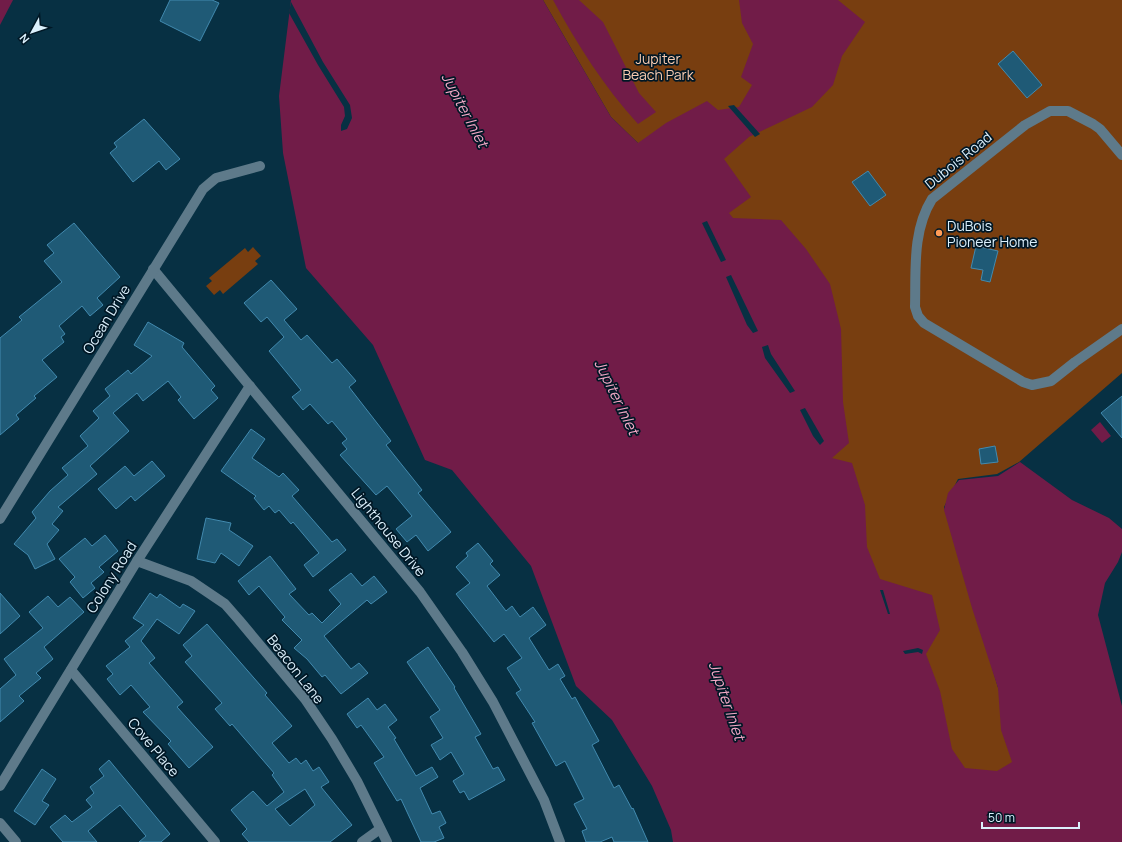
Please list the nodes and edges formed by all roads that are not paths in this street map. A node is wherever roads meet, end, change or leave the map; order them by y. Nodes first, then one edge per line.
1 (1122, 155) edge
2 (260, 166) dead end
3 (153, 269) junction
4 (1122, 329) edge
5 (250, 386) junction
6 (0, 519) edge
7 (137, 562) junction
8 (71, 670) junction
9 (0, 786) edge
10 (0, 822) edge
11 (380, 828) junction
12 (16, 842) edge
13 (215, 842) edge
14 (362, 842) edge
15 (387, 842) edge
16 (560, 842) edge

1 - 4 street, Dubois Road
2 - 3 street, Ocean Drive
3 - 5 street, Lighthouse Drive
3 - 6 street, Ocean Drive
5 - 7 street, Colony Road
5 - 16 street, Lighthouse Drive
7 - 8 street, Colony Road
7 - 11 street, Beacon Lane
8 - 9 street, Colony Road
8 - 13 street, Cove Place
10 - 12 street
11 - 14 street
11 - 15 street, Beacon Lane

